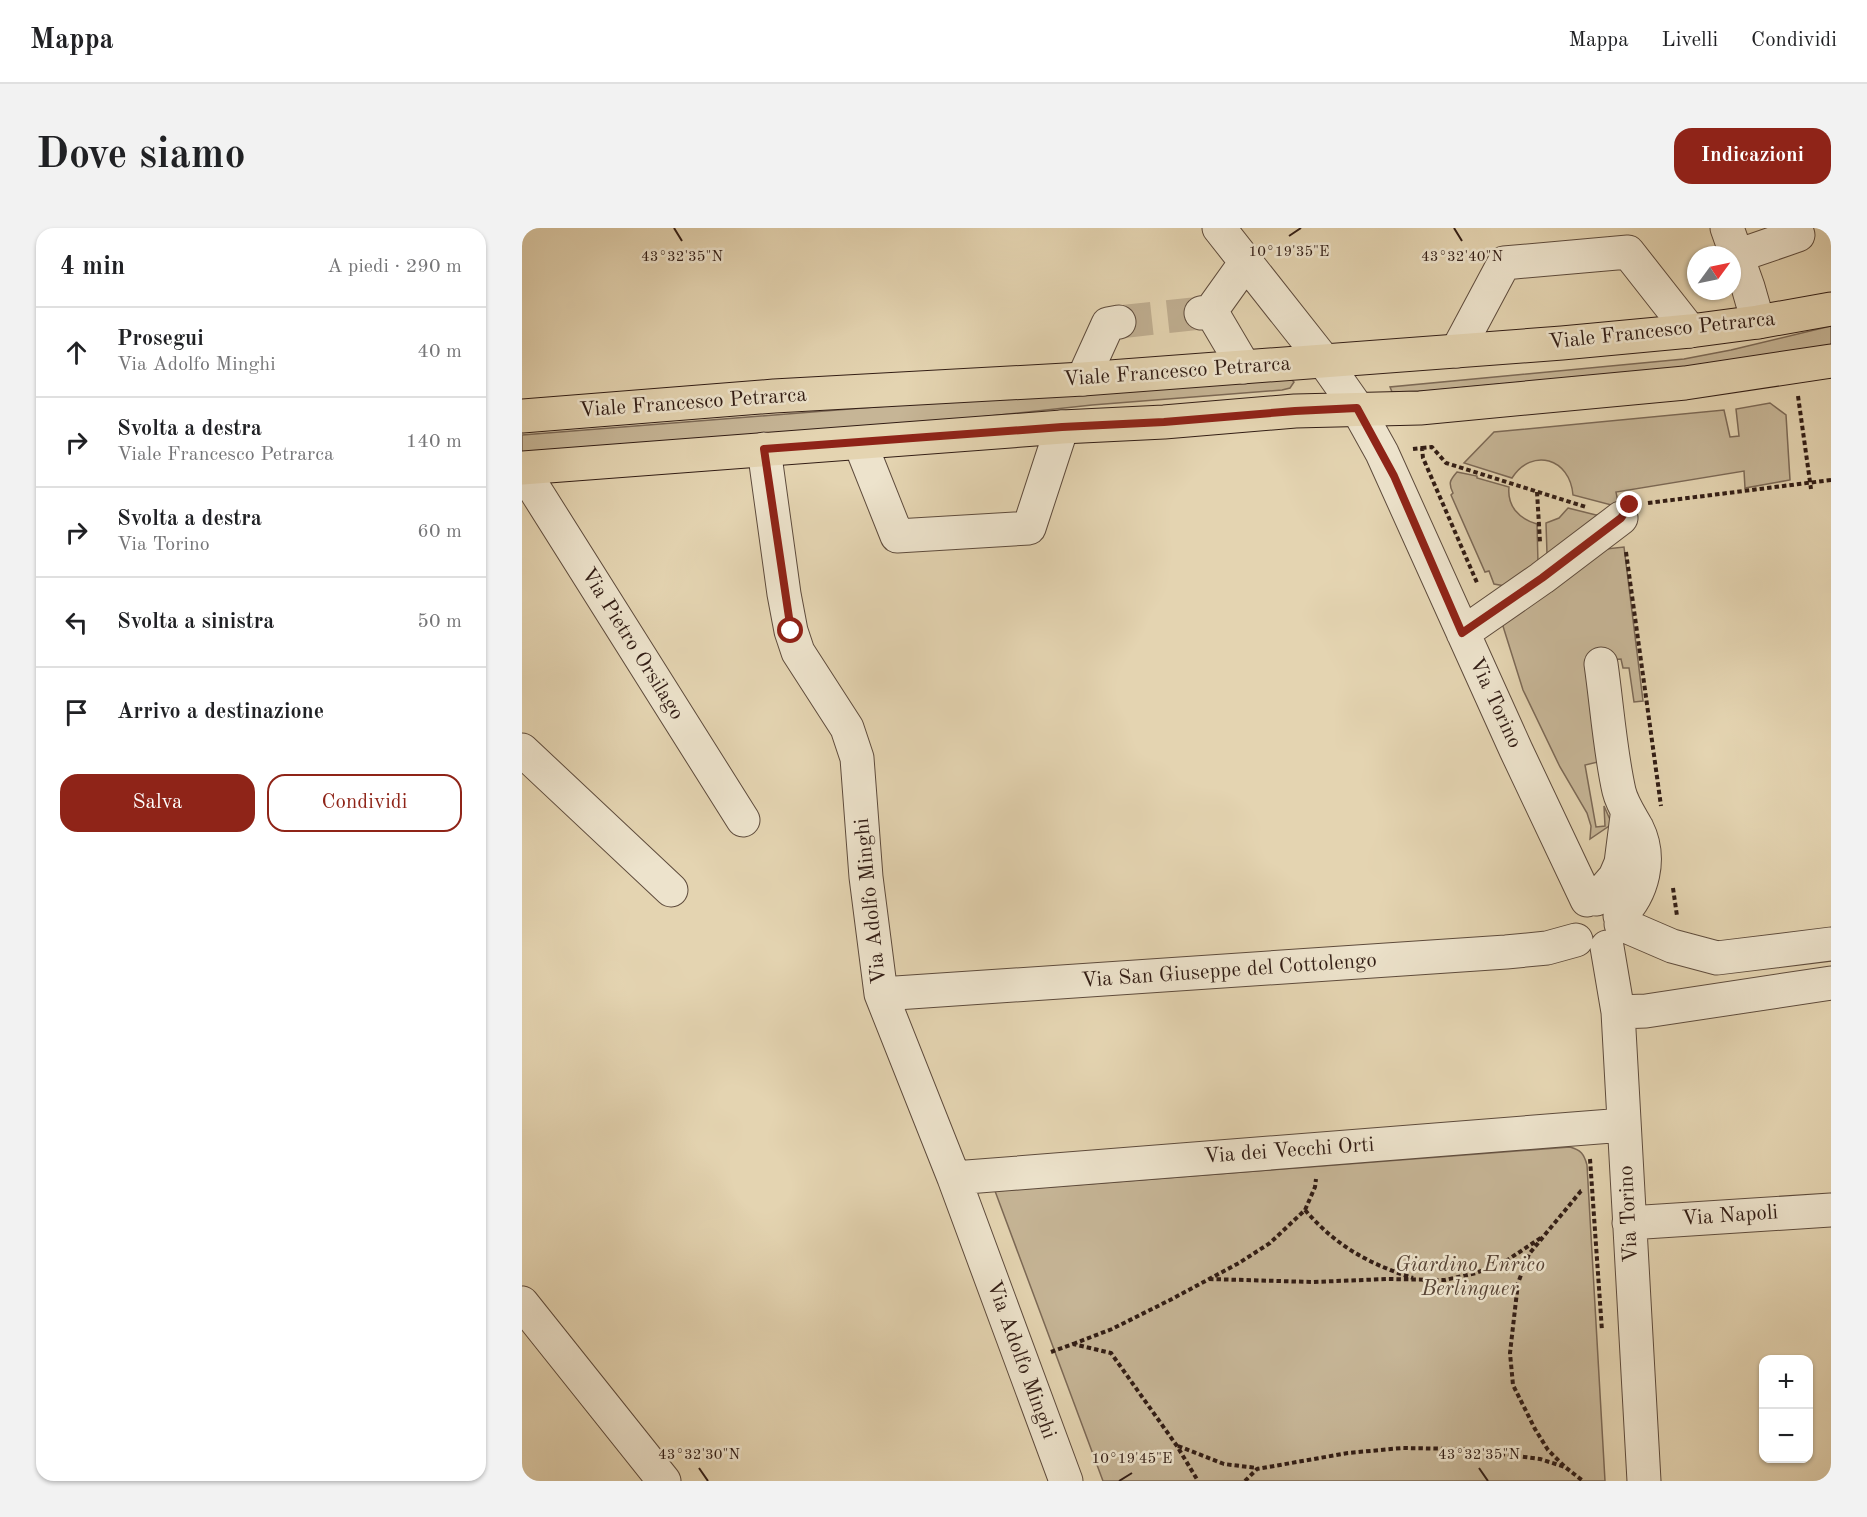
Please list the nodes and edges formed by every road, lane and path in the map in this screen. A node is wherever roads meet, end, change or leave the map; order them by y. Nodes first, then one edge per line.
1 (1219, 228) edge
2 (1795, 228) edge
3 (1732, 242) edge
4 (1246, 262) junction
5 (1831, 309) edge
6 (1119, 322) tunnel mouth
7 (1758, 322) junction
8 (1690, 331) junction
9 (1457, 351) junction
10 (1324, 361) junction
11 (1831, 362) edge
12 (1244, 367) junction
13 (1083, 379) junction
14 (1798, 400) dead end
15 (1357, 408) junction
16 (522, 416) edge
17 (1062, 427) junction
18 (860, 443) junction
19 (1422, 448) dead end
20 (764, 449) junction
21 (522, 468) edge
22 (1831, 480) edge
23 (1810, 482) junction
24 (1811, 489) dead end
25 (1538, 492) junction
26 (1621, 518) junction
27 (1542, 578) junction
28 (1462, 633) junction
29 (1601, 664) dead end
30 (522, 750) edge
31 (1662, 810) dead end
32 (743, 820) dead end
33 (1626, 824) junction
34 (1572, 867) junction
35 (1672, 880) dead end
36 (671, 890) dead end
37 (1606, 918) junction
38 (1831, 944) edge
39 (1672, 946) junction
40 (1831, 983) edge
41 (881, 994) junction
42 (1618, 1012) junction
43 (1624, 1125) junction
44 (1568, 1129) junction
45 (1317, 1149) junction
46 (954, 1178) junction
47 (1584, 1190) dead end
48 (1305, 1210) junction
49 (1831, 1210) edge
50 (1629, 1223) junction
51 (1542, 1237) junction
52 (1209, 1279) junction
53 (1420, 1280) junction
54 (522, 1303) edge
55 (1603, 1339) dead end
56 (1073, 1344) junction
57 (1022, 1364) junction
58 (1177, 1446) junction
59 (1565, 1467) junction
60 (1257, 1468) junction
61 (664, 1481) edge
62 (1066, 1481) edge
63 (1198, 1481) edge
64 (1245, 1481) edge
65 (1583, 1481) edge
66 (1644, 1481) edge

1 - 4 street, Via Torino
2 - 3 street
3 - 7 street
4 - 10 street, Via Torino
4 - 12 street
5 - 7 main road, Viale Francesco Petrarca
6 - 13 street
7 - 8 main road, Viale Francesco Petrarca
8 - 9 main road, Viale Francesco Petrarca
8 - 9 street
9 - 10 main road, Viale Francesco Petrarca
10 - 12 main road, Viale Francesco Petrarca
10 - 15 street, Via Torino
11 - 15 main road
12 - 13 main road, Viale Francesco Petrarca
13 - 16 main road, Viale Francesco Petrarca
14 - 23 path
15 - 17 main road
15 - 28 street, Via Torino
17 - 18 main road
17 - 18 street
18 - 20 main road
19 - 25 path
20 - 21 main road
20 - 41 street, Via Adolfo Minghi
21 - 32 street, Via Pietro Orsilago
22 - 23 path
23 - 24 path
23 - 26 path
25 - 26 path
25 - 27 path
26 - 27 street
26 - 31 path
27 - 28 street
28 - 34 street, Via Torino
29 - 33 street
30 - 36 street
33 - 34 street
33 - 37 street
34 - 37 street, Via Torino
35 - 39 path
37 - 39 street
37 - 41 street, Via San Giuseppe del Cottolengo
37 - 42 street, Via Torino
38 - 39 street
40 - 42 street
41 - 46 street, Via Adolfo Minghi
42 - 43 street, Via Torino
43 - 44 street, Via dei Vecchi Orti
43 - 50 street, Via Torino
44 - 45 street, Via dei Vecchi Orti
44 - 55 path
45 - 46 street, Via dei Vecchi Orti
45 - 48 path
46 - 57 street, Via Adolfo Minghi
47 - 51 path
48 - 52 path
48 - 53 path
49 - 50 street, Via Napoli
50 - 66 street, Via Torino
51 - 53 path
51 - 59 path
52 - 53 path
52 - 56 path
54 - 61 street
56 - 57 path
56 - 58 path
57 - 62 street, Via Adolfo Minghi
58 - 60 path
58 - 63 path
59 - 60 path
59 - 65 path
60 - 64 path

